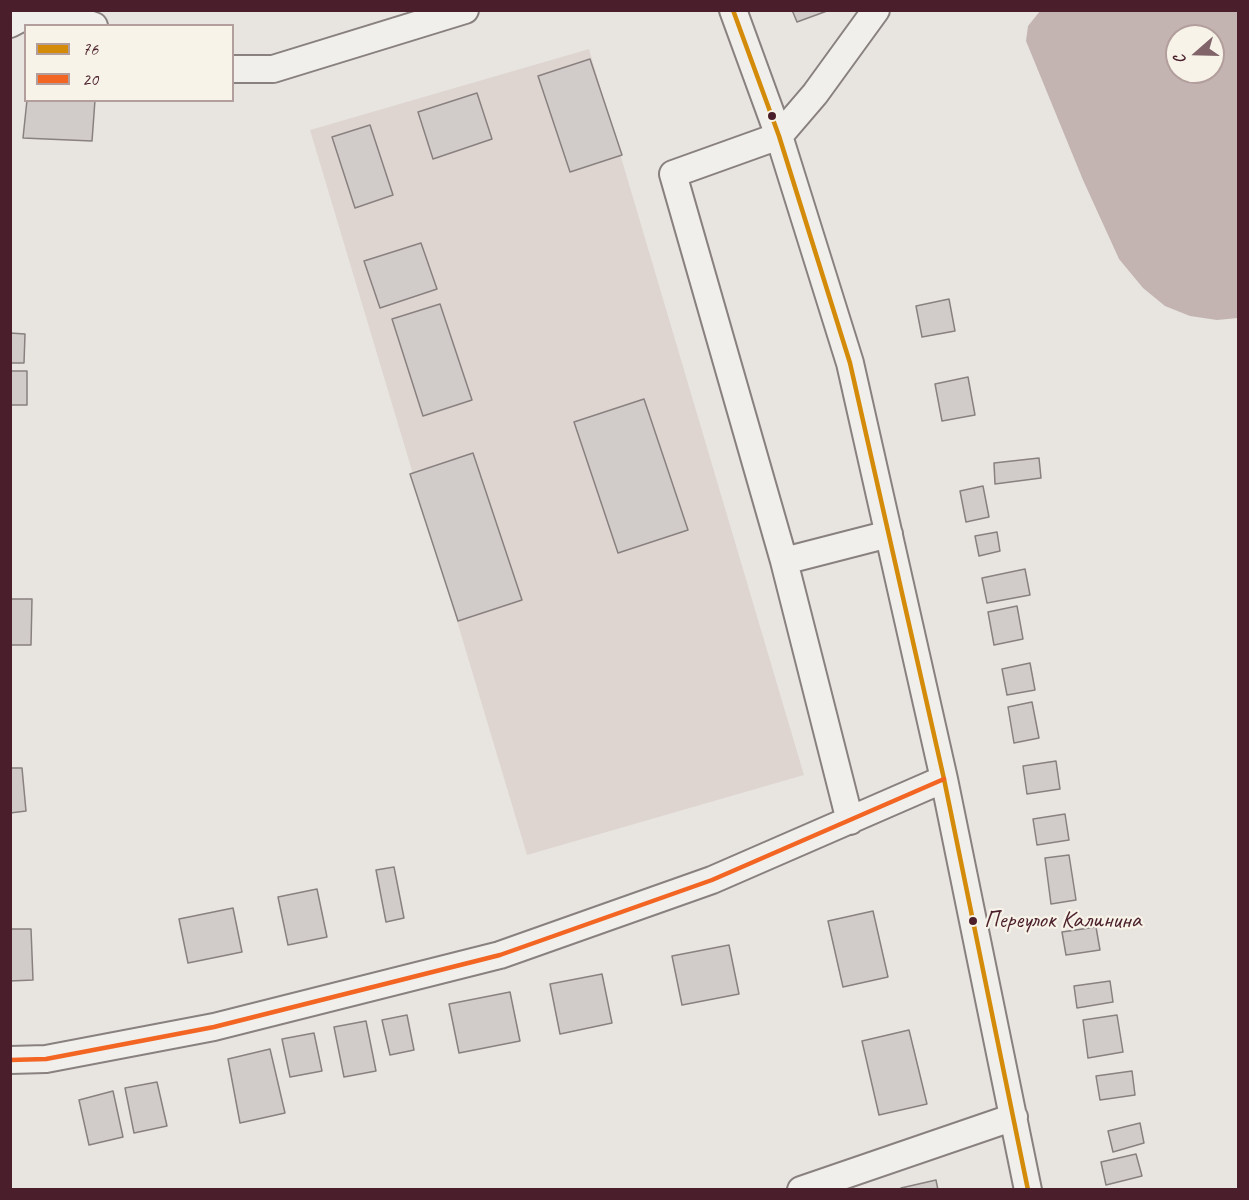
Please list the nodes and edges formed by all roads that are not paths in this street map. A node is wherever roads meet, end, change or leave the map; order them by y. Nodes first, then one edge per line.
1 (465, 10) edge
2 (733, 10) edge
3 (876, 10) edge
4 (35, 11) edge
5 (10, 24) edge
6 (88, 24) edge
7 (234, 69) edge
8 (779, 136) junction
9 (889, 534) junction
10 (784, 561) junction
11 (944, 779) junction
12 (850, 821) junction
13 (10, 1060) edge
14 (1014, 1117) junction
15 (801, 1190) edge
16 (1029, 1190) edge

1 - 7 street
2 - 8 street
3 - 8 street
4 - 5 street
4 - 6 street
8 - 9 street
8 - 10 street
9 - 10 street
9 - 11 street
10 - 12 street
11 - 12 street
11 - 14 street
12 - 13 street
14 - 15 street
14 - 16 street

